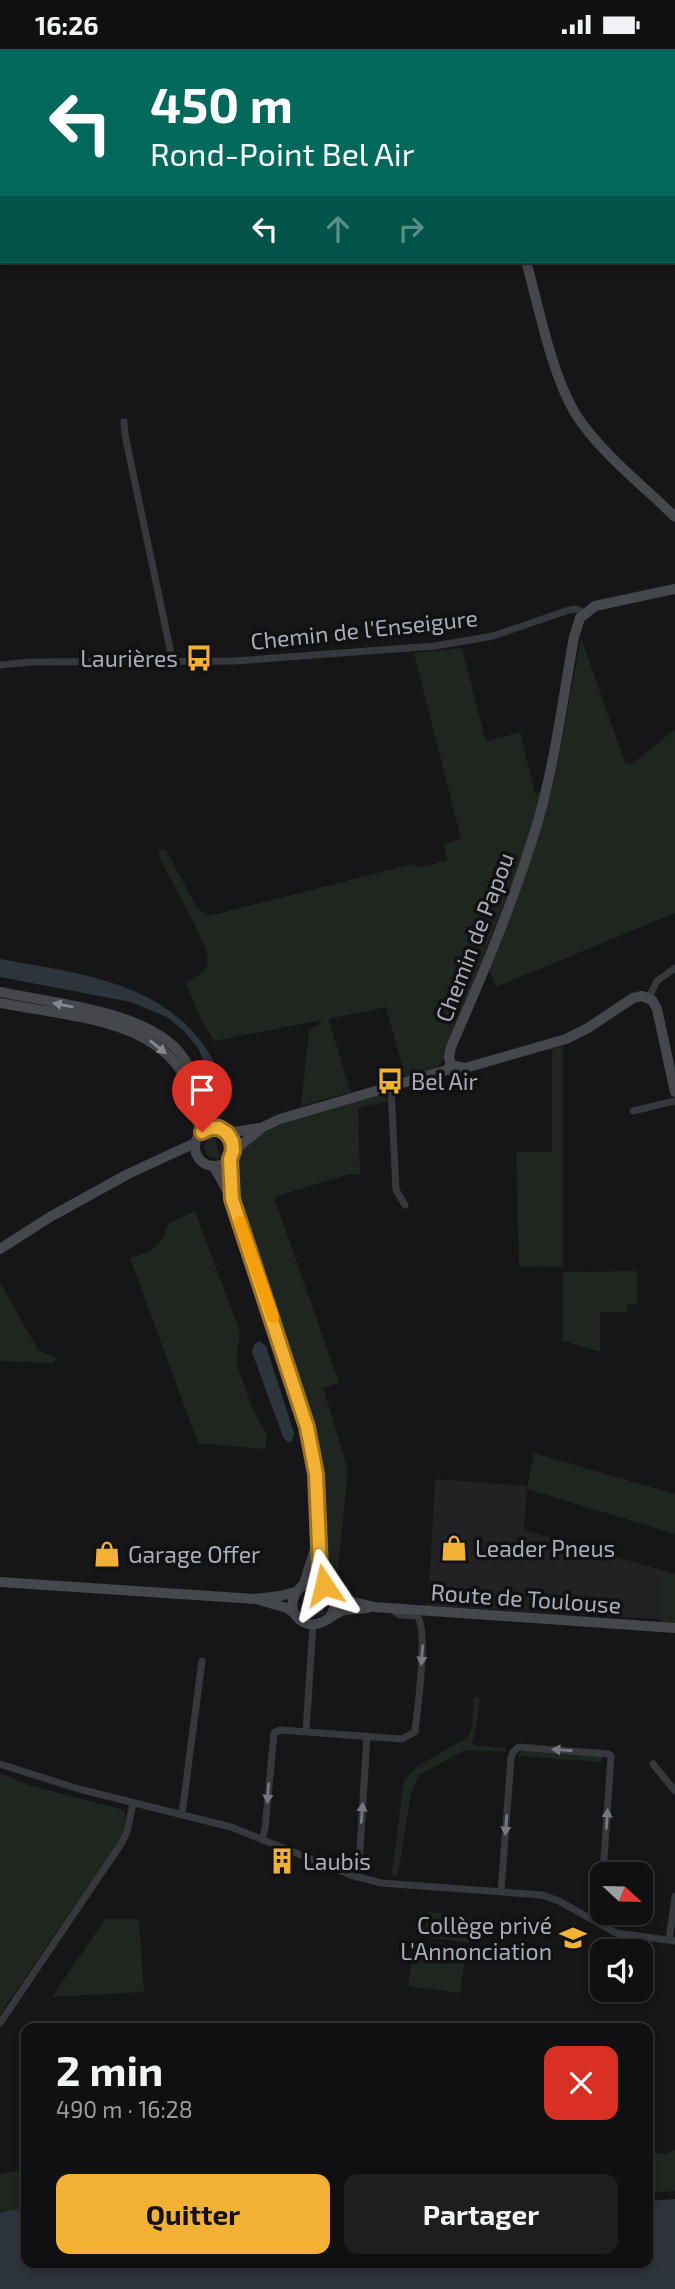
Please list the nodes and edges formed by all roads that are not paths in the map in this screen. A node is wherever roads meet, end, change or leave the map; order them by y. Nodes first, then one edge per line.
1 (527, 263) edge
2 (124, 422) dead end
3 (675, 517) edge
4 (675, 589) edge
5 (584, 613) junction
6 (173, 663) junction
7 (0, 665) edge
8 (675, 968) edge
9 (0, 992) edge
10 (649, 997) junction
11 (0, 1003) edge
12 (451, 1065) junction
13 (391, 1088) junction
14 (675, 1092) edge
15 (675, 1101) edge
16 (633, 1111) dead end
17 (263, 1127) junction
18 (223, 1131) junction
19 (197, 1139) junction
20 (180, 1151) junction
21 (231, 1155) junction
22 (196, 1156) junction
23 (214, 1167) junction
24 (232, 1199) junction
25 (405, 1205) dead end
26 (0, 1249) edge
27 (317, 1542) junction
28 (0, 1582) edge
29 (304, 1584) junction
30 (329, 1590) junction
31 (295, 1592) junction
32 (255, 1599) junction
33 (374, 1607) junction
34 (391, 1608) junction
35 (294, 1613) junction
36 (329, 1618) junction
37 (313, 1625) junction
38 (675, 1628) edge
39 (202, 1661) dead end
40 (306, 1731) junction
41 (367, 1736) junction
42 (0, 1764) edge
43 (653, 1764) dead end
44 (675, 1791) edge
45 (133, 1803) junction
46 (181, 1814) junction
47 (262, 1840) junction
48 (604, 1862) edge
49 (356, 1877) junction
50 (501, 1892) junction
51 (675, 1896) edge
52 (590, 1918) edge
53 (604, 1925) edge
54 (672, 1940) edge
55 (0, 2023) edge

1 - 3 main road
2 - 6 street
4 - 5 main road, Chemin de l'Enseigure
5 - 6 street, Chemin de l'Enseigure
5 - 12 main road, Chemin de Papou
6 - 7 street, Chemin de l'Enseigure
8 - 10 street
18 -> 9 main road
10 - 12 main road
10 - 14 main road
11 -> 19 main road
12 - 13 main road
13 - 17 main road
13 - 25 street
15 - 16 street
17 - 18 main road
17 - 21 main road
18 - 19 main road
18 - 21 main road
19 - 20 main road
19 - 22 main road
20 - 22 main road
20 - 26 main road
21 - 23 main road
21 - 24 main road
22 - 23 main road
23 - 24 main road
24 - 27 main road
27 - 29 main road
27 - 30 main road
28 - 32 main road
29 - 30 main road
29 - 31 main road
30 - 33 main road, Route de Toulouse
30 - 36 main road
31 - 32 main road
31 - 35 main road
32 - 35 main road
33 - 34 main road, Route de Toulouse
33 - 36 main road, Route de Toulouse
34 - 38 main road, Route de Toulouse
34 -> 41 street
35 - 37 main road
36 - 37 main road
37 - 40 street
39 - 46 street
40 - 41 street
40 -> 47 street
49 -> 41 street
42 - 45 street
43 - 44 street
45 - 46 street
45 - 55 street
46 - 47 street
47 - 49 street
48 -> 50 street
49 - 50 street
50 - 52 street
51 - 54 street
53 - 54 street

